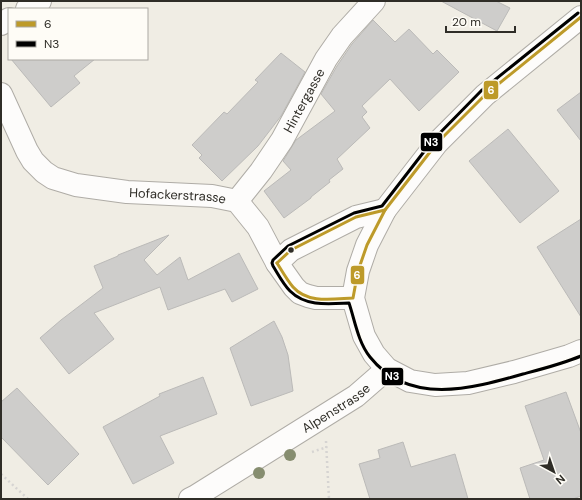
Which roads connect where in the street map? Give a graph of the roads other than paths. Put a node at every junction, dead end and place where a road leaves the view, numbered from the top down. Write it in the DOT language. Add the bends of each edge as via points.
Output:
graph roads {
  1 [pos="40,1"];
  2 [pos="374,1"];
  3 [pos="29,8"];
  4 [pos="581,17"];
  5 [pos="1,94"];
  6 [pos="237,201"];
  7 [pos="385,210"];
  8 [pos="277,263"];
  9 [pos="353,298"];
  10 [pos="581,351"];
  11 [pos="387,369"];
  12 [pos="190,499"];
  1 -- 3 [label="street"];
  2 -- 6 [label="street, Hintergasse" via="342,36 326,59 282,140"];
  4 -- 7 [label="street" via="480,100 437,143"];
  5 -- 6 [label="street, Hofackerstrasse" via="33,161 53,178 76,185 127,192 212,196"];
  6 -- 8 [label="street, Hofackerstrasse" via="258,226"];
  7 -- 8 [label="street" via="356,217 291,250"];
  7 -- 9 [label="street" via="367,244"];
  8 -- 9 [label="street, Hofackerstrasse" via="300,293 316,298"];
  9 -- 11 [label="street" via="364,336 374,354"];
  10 -- 11 [label="street" via="468,383 435,385 410,381"];
  11 -- 12 [label="street, Alpenstrasse" via="356,396"];
}
